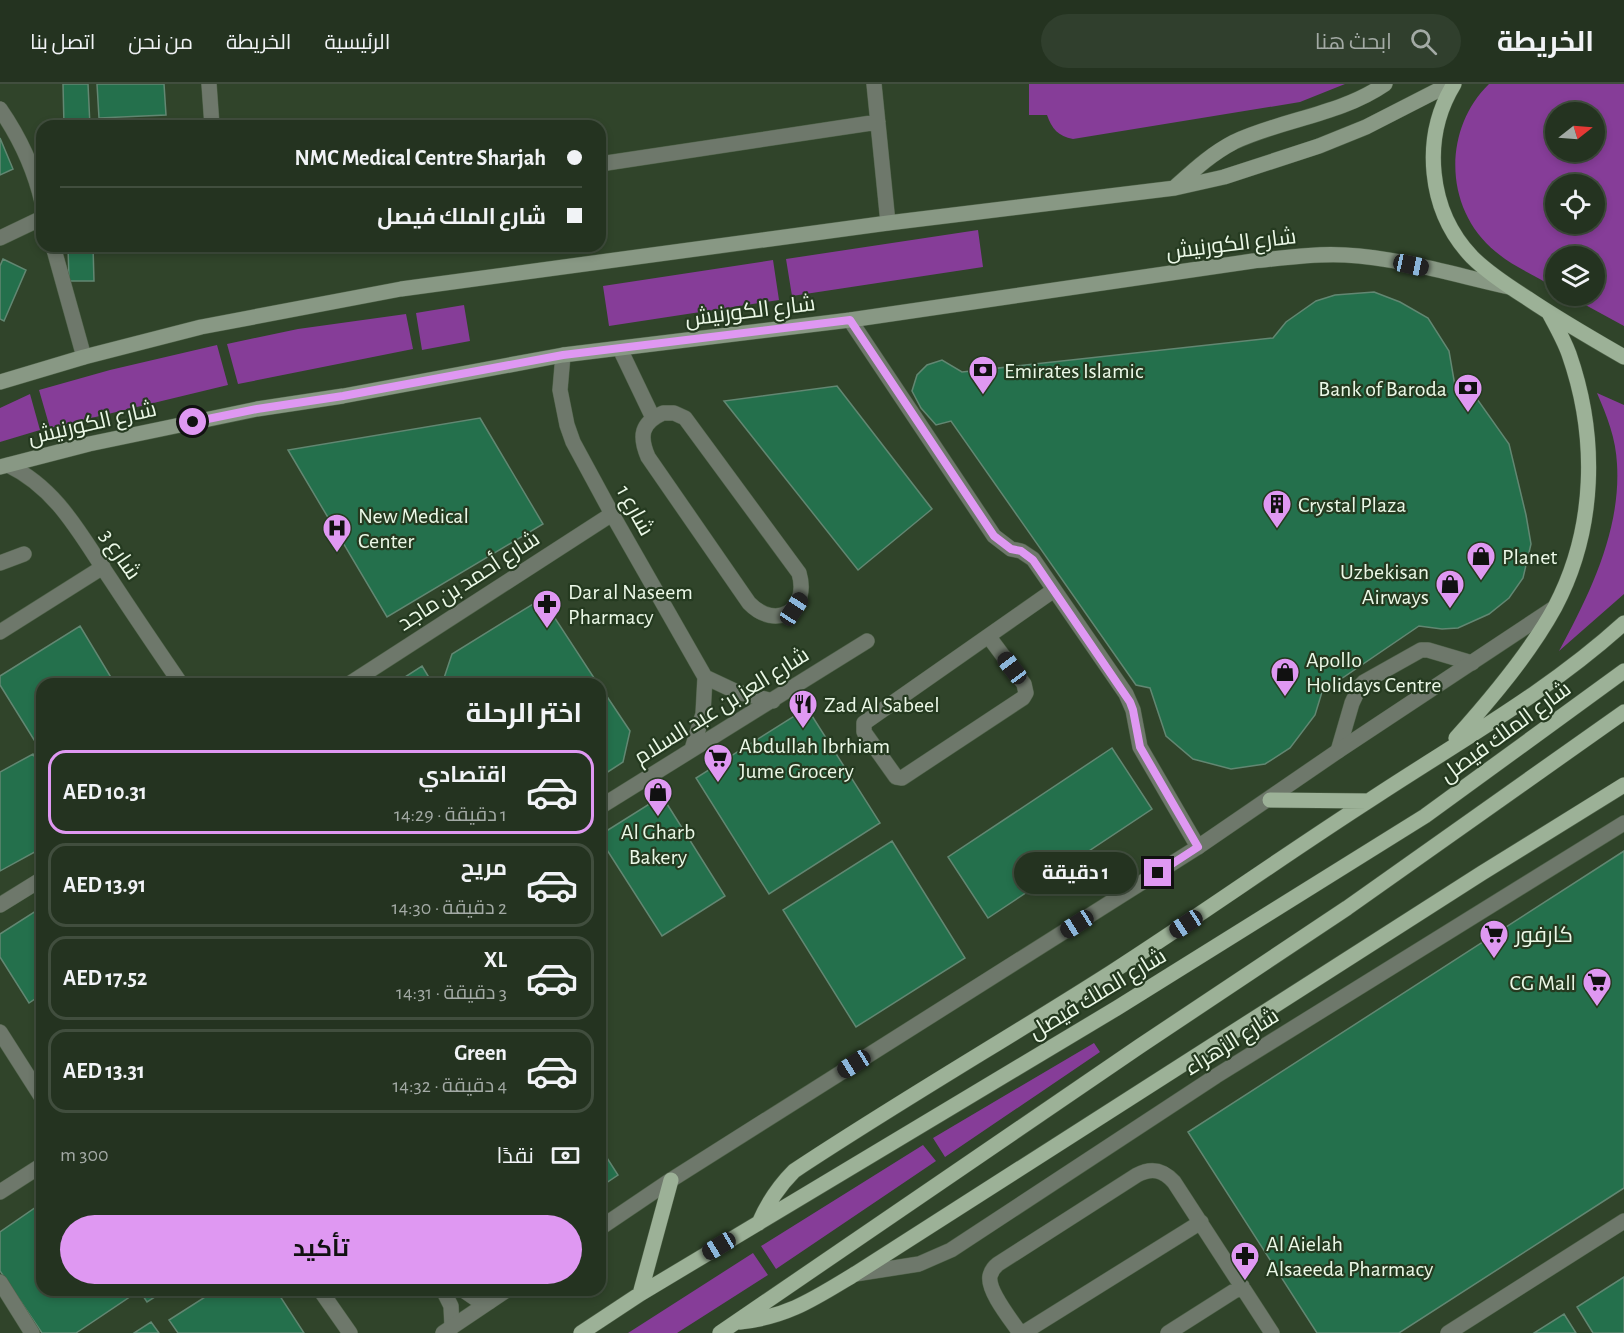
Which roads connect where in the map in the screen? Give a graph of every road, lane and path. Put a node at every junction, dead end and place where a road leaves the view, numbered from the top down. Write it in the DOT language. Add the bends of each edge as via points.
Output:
graph roads {
  1 [pos="209,84"];
  2 [pos="874,84"];
  3 [pos="1385,84"];
  4 [pos="1452,84"];
  5 [pos="0,109"];
  6 [pos="212,120"];
  7 [pos="878,122"];
  8 [pos="606,163"];
  9 [pos="36,182"];
  10 [pos="1175,188"];
  11 [pos="36,221"];
  12 [pos="888,223"];
  13 [pos="0,238"];
  14 [pos="55,252"];
  15 [pos="1510,287"];
  16 [pos="1550,313"];
  17 [pos="850,320"];
  18 [pos="620,348"];
  19 [pos="563,355"];
  20 [pos="84,357"];
  21 [pos="1624,357"];
  22 [pos="0,382"];
  23 [pos="653,418"];
  24 [pos="4,466"];
  25 [pos="612,514"];
  26 [pos="24,554"];
  27 [pos="0,563"];
  28 [pos="103,567"];
  29 [pos="1054,590"];
  30 [pos="1554,608"];
  31 [pos="1624,623"];
  32 [pos="0,632"];
  33 [pos="989,637"];
  34 [pos="867,641"];
  35 [pos="1472,663"];
  36 [pos="1624,671"];
  37 [pos="705,677"];
  38 [pos="177,678"];
  39 [pos="358,678"];
  40 [pos="773,701"];
  41 [pos="1624,712"];
  42 [pos="692,748"];
  43 [pos="1338,751"];
  44 [pos="1442,753"];
  45 [pos="1624,785"];
  46 [pos="1270,800"];
  47 [pos="1368,801"];
  48 [pos="606,803"];
  49 [pos="1624,823"];
  50 [pos="1198,847"];
  51 [pos="36,883"];
  52 [pos="0,905"];
  53 [pos="0,1032"];
  54 [pos="36,1089"];
  55 [pos="36,1169"];
  56 [pos="671,1180"];
  57 [pos="0,1192"];
  58 [pos="1624,1221"];
  59 [pos="1201,1222"];
  60 [pos="606,1223"];
  61 [pos="759,1223"];
  62 [pos="855,1274"];
  63 [pos="0,1282"];
  64 [pos="1242,1286"];
  65 [pos="640,1294"];
  66 [pos="324,1296"];
  67 [pos="445,1296"];
  68 [pos="473,1296"];
  69 [pos="498,1296"];
  70 [pos="489,1302"];
  71 [pos="737,1322"];
  72 [pos="448,1330"];
  73 [pos="32,1333"];
  74 [pos="350,1333"];
  75 [pos="581,1333"];
  76 [pos="720,1333"];
  77 [pos="1022,1333"];
  78 [pos="1168,1333"];
  79 [pos="1272,1333"];
  80 [pos="1448,1333"];
  1 -- 6 [label="street"];
  2 -- 7 [label="street"];
  3 -- 10 [label="main road" via="1356,100 1236,141 1203,162"];
  4 -- 10 [label="main road" via="1319,146 1224,177"];
  4 -- 15 [label="main road" via="1433,151 1437,193 1445,216 1467,250"];
  5 -- 9 [label="street" via="30,161"];
  7 -- 8 [label="street"];
  7 -- 12 [label="street"];
  10 -- 12 [label="main road"];
  11 -- 13 [label="street"];
  12 -- 20 [label="main road" via="378,293 212,324"];
  14 -- 20 [label="street"];
  15 -- 16 [label="main road"];
  15 -- 17 [label="main road, شارع الكورنيش" via="1390,260 1345,255 1299,256"];
  16 -- 21 [label="main road"];
  16 -- 30 [label="main road" via="1568,352 1581,395 1589,460 1584,525"];
  17 -- 18 [label="main road, شارع الكورنيش"];
  17 -- 29 [label="street" via="994,536 1011,549 1028,555"];
  18 -- 19 [label="main road, شارع الكورنيش"];
  18 -- 23 [label="street"];
  19 -- 24 [label="main road, شارع الكورنيش" via="257,409"];
  19 -- 25 [label="street, شارع 1" via="560,390 567,425"];
  20 -- 22 [label="main road"];
  23 -- 23 [label="street" via="642,440 648,457 749,603 758,613 770,617 783,616 794,609 803,585 799,573 693,426 674,413"];
  24 -- 28 [label="street, شارع 3" via="23,472 52,495"];
  25 -- 37 [label="street, شارع 1"];
  25 -- 39 [label="street, شارع أحمد بن ماجد"];
  26 -- 27 [label="street"];
  28 -- 32 [label="street"];
  28 -- 38 [label="street, شارع 3"];
  29 -- 33 [label="street"];
  29 -- 50 [label="street" via="1130,702 1140,747"];
  30 -- 35 [label="street"];
  30 -- 44 [label="main road" via="1521,659"];
  31 -- 44 [label="main road" via="1548,684"];
  33 -- 33 [label="street" via="864,723 864,732 896,777 902,778 1023,698 1024,684"];
  34 -- 40 [label="street, شارع العز بن عبد السلام"];
  35 -- 43 [label="street"];
  35 -- 43 [label="street" via="1421,650 1364,682 1352,703"];
  36 -- 61 [label="main road, شارع الملك فيصل" via="1425,816 1117,1008"];
  37 -- 40 [label="street" via="737,692"];
  37 -- 42 [label="street" via="703,714"];
  40 -- 42 [label="street, شارع العز بن عبد السلام"];
  41 -- 71 [label="main road" via="1347,909"];
  42 -- 48 [label="street, شارع العز بن عبد السلام"];
  43 -- 46 [label="street"];
  44 -- 47 [label="main road"];
  45 -- 62 [label="main road"];
  46 -- 47 [label="main road"];
  46 -- 50 [label="street"];
  47 -- 61 [label="main road" via="1112,972 794,1171 767,1203"];
  49 -- 62 [label="street, شارع الزهراء" via="1216,1076 951,1250 919,1264"];
  50 -- 56 [label="street"];
  51 -- 52 [label="street"];
  53 -- 54 [label="street"];
  55 -- 57 [label="street"];
  56 -- 60 [label="street"];
  56 -- 65 [label="main road"];
  58 -- 80 [label="street"];
  59 -- 64 [label="street"];
  59 -- 77 [label="street"];
  59 -- 77 [label="street" via="1168,1175 1152,1170 1137,1175 993,1269 992,1291"];
  61 -- 65 [label="main road, شارع الملك فيصل"];
  62 -- 71 [label="main road" via="782,1314"];
  63 -- 73 [label="street"];
  64 -- 78 [label="street"];
  64 -- 79 [label="street"];
  65 -- 75 [label="main road, شارع الملك فيصل"];
  66 -- 74 [label="street"];
  67 -- 72 [label="street" via="451,1306"];
  68 -- 70 [label="street"];
  69 -- 70 [label="street"];
  70 -- 72 [label="street"];
  71 -- 76 [label="main road"];
}
